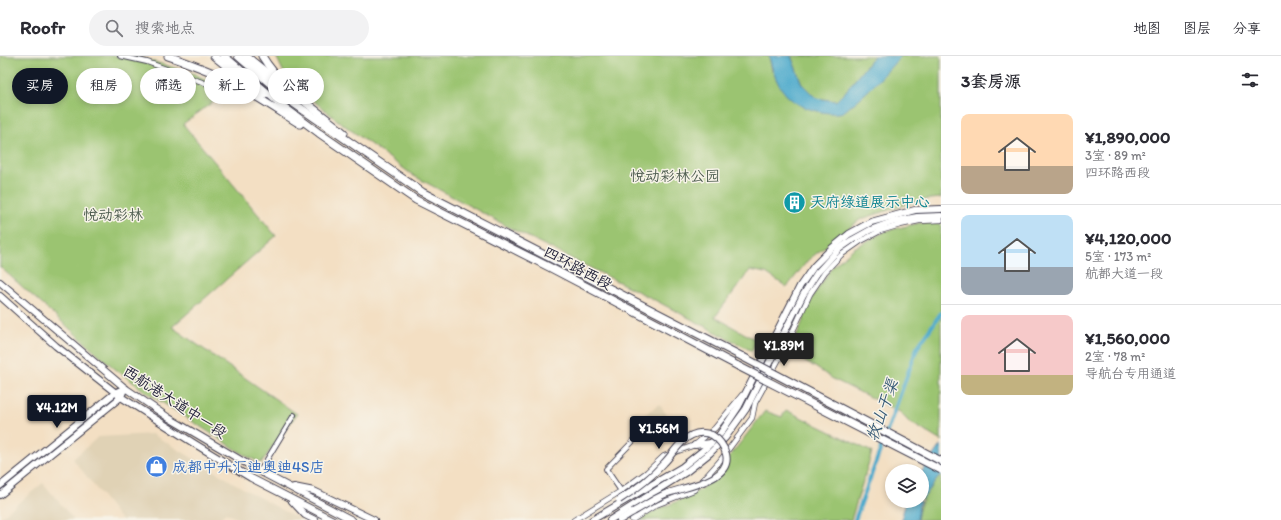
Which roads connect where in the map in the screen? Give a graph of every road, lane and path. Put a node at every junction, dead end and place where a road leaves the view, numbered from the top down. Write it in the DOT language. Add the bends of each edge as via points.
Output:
graph roads {
  1 [pos="120,56"];
  2 [pos="168,56"];
  3 [pos="214,56"];
  4 [pos="224,56"];
  5 [pos="238,56"];
  6 [pos="246,56"];
  7 [pos="262,56"];
  8 [pos="271,68"];
  9 [pos="268,74"];
  10 [pos="204,83"];
  11 [pos="306,104"];
  12 [pos="294,120"];
  13 [pos="319,134"];
  14 [pos="365,152"];
  15 [pos="941,209"];
  16 [pos="941,216"];
  17 [pos="941,220"];
  18 [pos="0,282"];
  19 [pos="0,296"];
  20 [pos="749,387"];
  21 [pos="125,388"];
  22 [pos="116,392"];
  23 [pos="121,397"];
  24 [pos="294,415"];
  25 [pos="641,433"];
  26 [pos="711,443"];
  27 [pos="695,445"];
  28 [pos="941,461"];
  29 [pos="941,470"];
  30 [pos="260,471"];
  31 [pos="284,484"];
  32 [pos="0,486"];
  33 [pos="620,491"];
  34 [pos="0,495"];
  35 [pos="286,496"];
  36 [pos="634,518"];
  37 [pos="315,520"];
  38 [pos="333,520"];
  39 [pos="352,520"];
  40 [pos="374,520"];
  41 [pos="574,520"];
  42 [pos="590,520"];
  43 [pos="610,520"];
  44 [pos="620,520"];
  1 -- 10 [label="street" via="148,62"];
  2 -- 12 [label="highway" via="227,80"];
  3 -- 12 [label="highway"];
  4 -- 13 [label="highway, 四环路西段"];
  5 -- 14 [label="highway, 四环路西段" via="290,100"];
  6 -- 9 [label="highway"];
  7 -- 8 [label="highway"];
  11 -- 14 [label="highway"];
  12 -- 13 [label="highway"];
  13 -- 29 [label="highway, 四环路西段, bridge" via="416,200"];
  14 -- 28 [label="highway, 四环路西段, bridge" via="422,192"];
  15 -- 20 [label="main road" via="915,210 871,222 849,234 832,248 814,266 800,286"];
  16 -- 43 [label="main road" via="892,222 870,230 839,250 817,273 803,295 746,409 726,438 686,472"];
  17 -- 36 [label="street" via="900,224 880,231 841,255 810,294 759,394 752,418 719,462 694,490"];
  18 -- 21 [label="main road, 西航港大道中一段"];
  19 -- 22 [label="main road, 西航港大道中一段" via="56,346"];
  20 -- 26 [label="main road" via="740,406"];
  20 -- 27 [label="street" via="715,428"];
  21 -- 22 [label="main road"];
  21 -- 23 [label="main road"];
  21 -- 30 [label="main road, 西航港大道中一段" via="169,418"];
  22 -- 23 [label="main road, 西航港大道中一段"];
  22 -- 32 [label="main road"];
  23 -- 34 [label="main road"];
  23 -- 35 [label="main road, 西航港大道中一段" via="251,478"];
  24 -- 30 [label="street"];
  25 -- 33 [label="street" via="606,469"];
  26 -- 27 [label="main road"];
  26 -- 42 [label="main road" via="682,466"];
  27 -- 33 [label="street" via="664,456"];
  30 -- 31 [label="main road, 西航港大道中一段"];
  31 -- 39 [label="main road, 西航港大道中一段"];
  31 -- 40 [label="main road" via="314,491"];
  33 -- 41 [label="street"];
  35 -- 37 [label="main road"];
  35 -- 38 [label="main road, 西航港大道中一段"];
  36 -- 42 [label="main road, bridge" via="665,495 720,474 727,458 724,447 707,433 698,432 690,435 635,490"];
  36 -- 44 [label="main road"];
}
